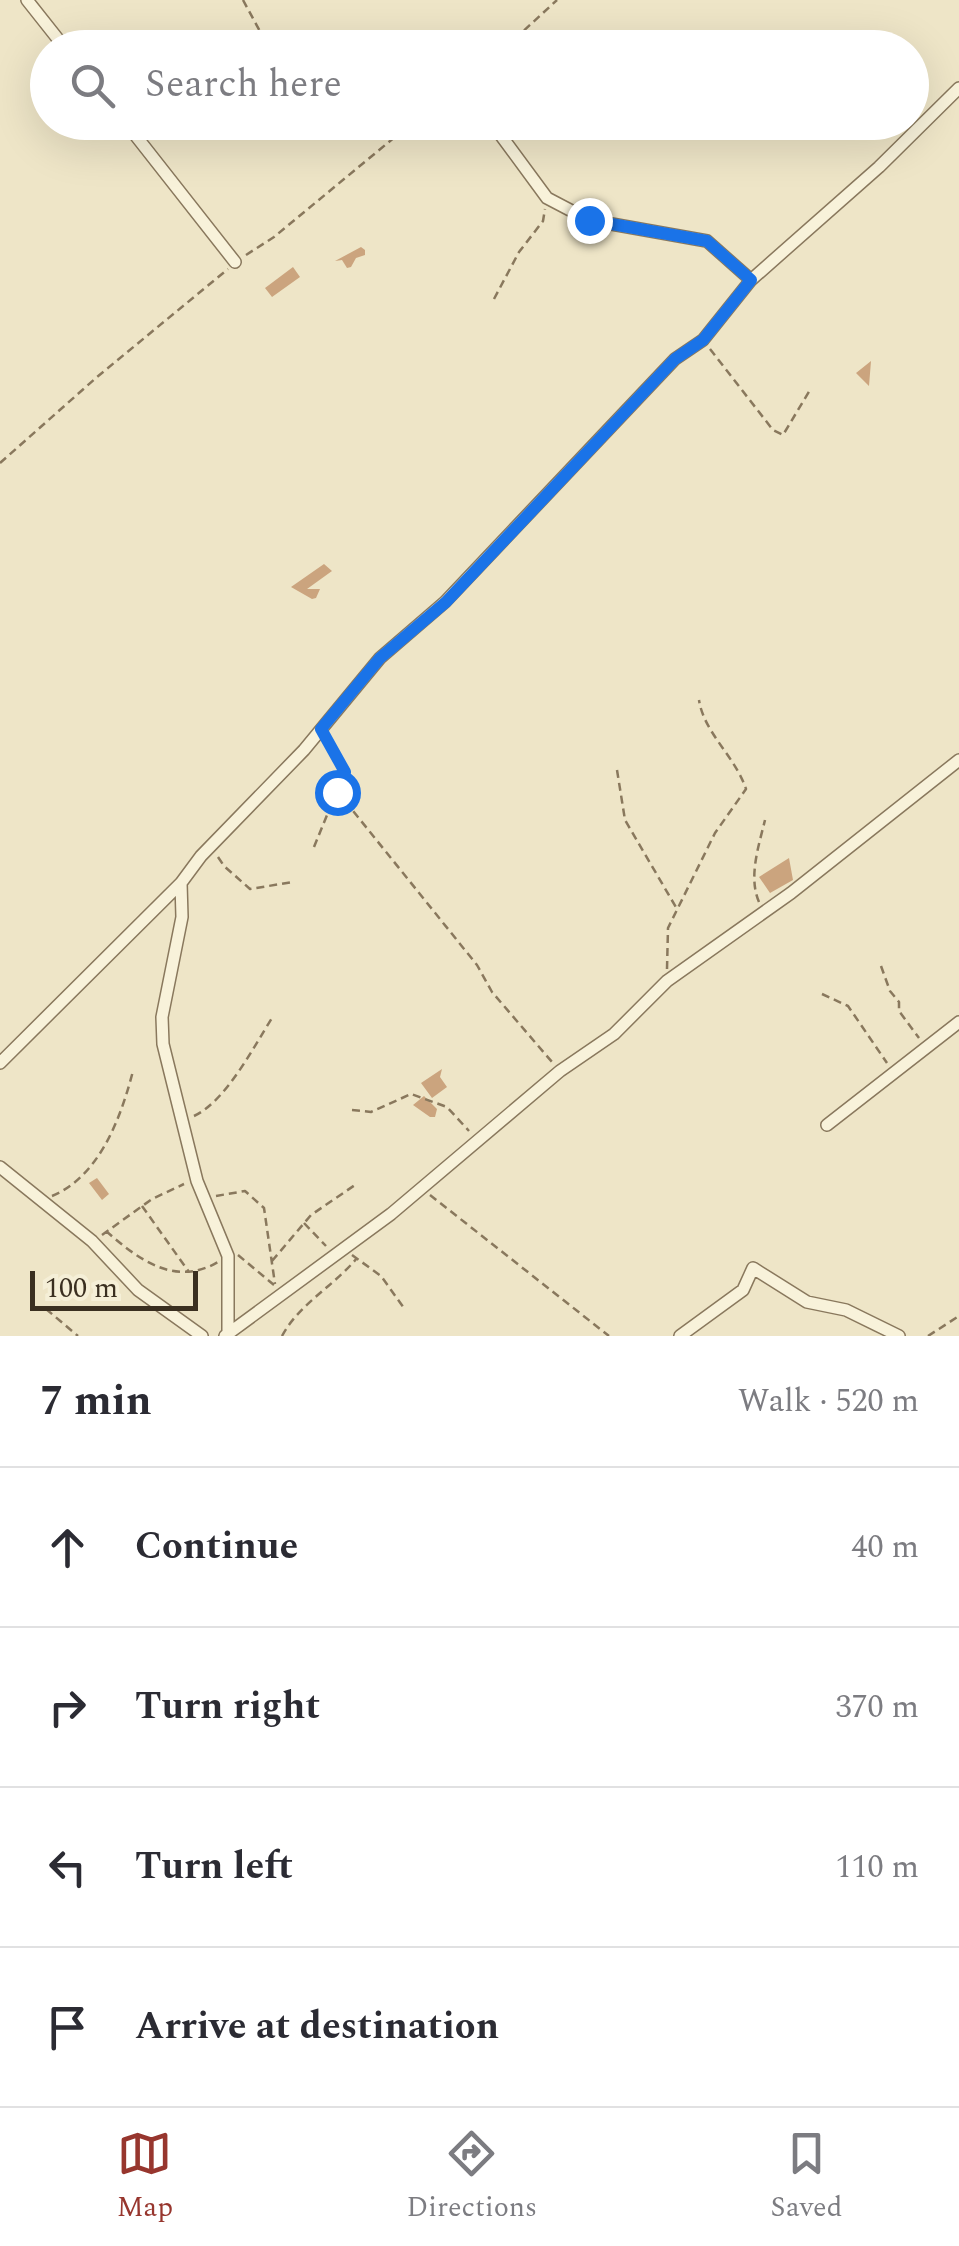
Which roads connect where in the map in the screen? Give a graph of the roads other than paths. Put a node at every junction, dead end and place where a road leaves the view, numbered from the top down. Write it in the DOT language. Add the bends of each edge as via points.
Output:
graph roads {
  1 [pos="28,0"];
  2 [pos="51,30"];
  3 [pos="959,88"];
  4 [pos="929,118"];
  5 [pos="139,140"];
  6 [pos="504,140"];
  7 [pos="906,140"];
  8 [pos="236,262"];
  9 [pos="751,280"];
  10 [pos="959,760"];
  11 [pos="181,883"];
  12 [pos="959,1022"];
  13 [pos="0,1064"];
  14 [pos="827,1125"];
  15 [pos="0,1166"];
  16 [pos="227,1335"];
  17 [pos="202,1336"];
  18 [pos="680,1336"];
  19 [pos="899,1336"];
  1 -- 2 [label="street"];
  3 -- 4 [label="street"];
  5 -- 8 [label="street"];
  6 -- 9 [label="street" via="547,198 589,220 707,241"];
  7 -- 9 [label="street"];
  9 -- 11 [label="street" via="703,340 675,359 446,602 380,658"];
  10 -- 16 [label="street" via="667,980 614,1034"];
  11 -- 13 [label="street"];
  11 -- 16 [label="street" via="182,917 162,1032 198,1181 228,1256"];
  12 -- 14 [label="street"];
  15 -- 17 [label="street" via="92,1241 138,1290"];
  18 -- 19 [label="street" via="742,1290 754,1268 807,1302 846,1310"];
}
